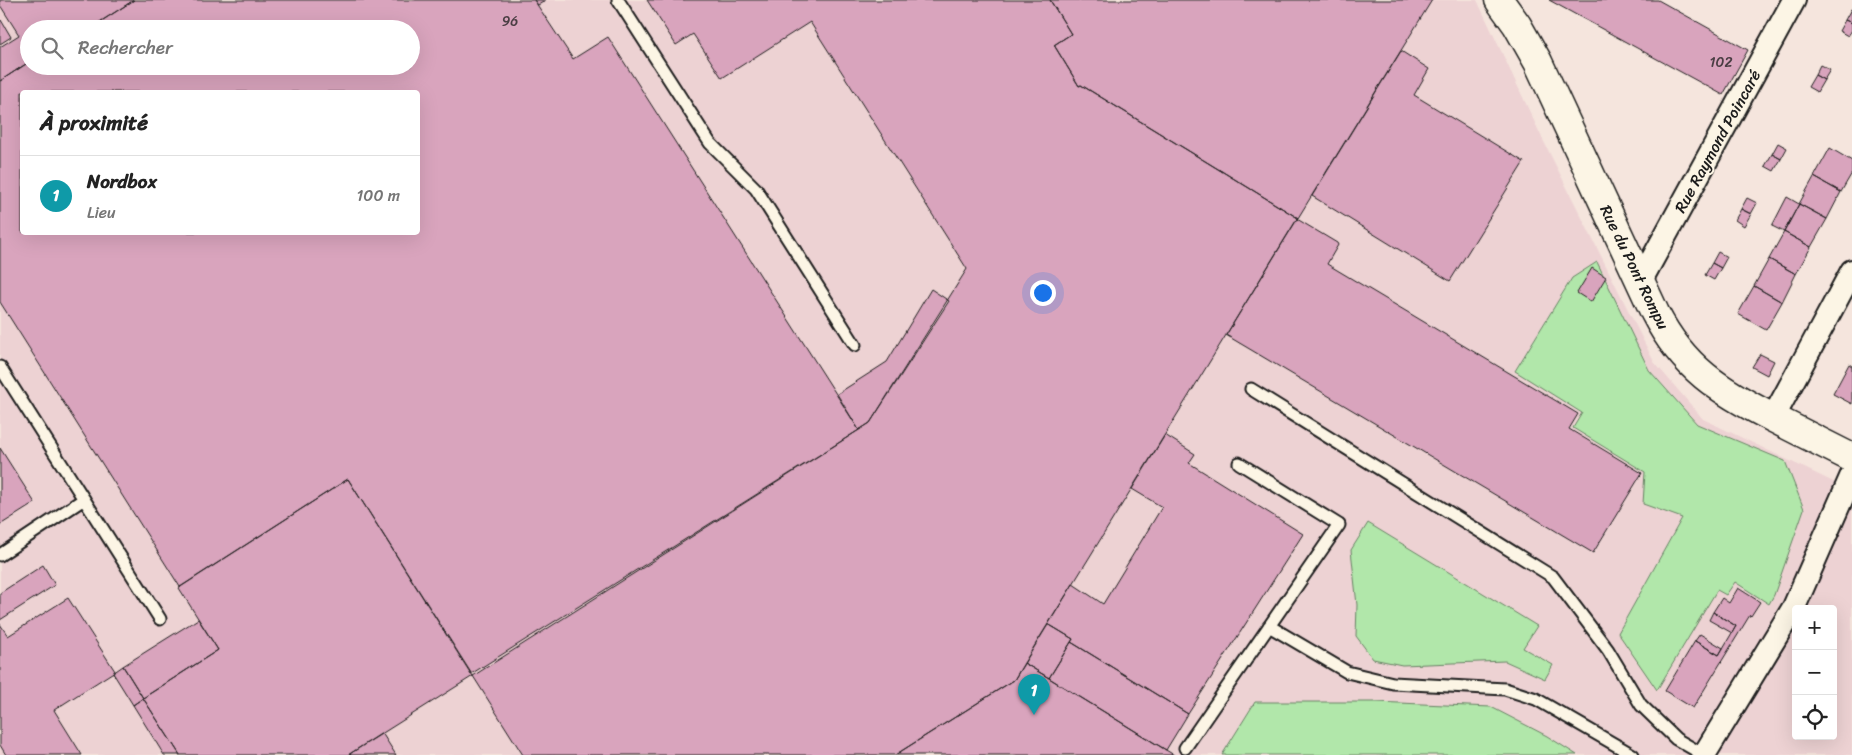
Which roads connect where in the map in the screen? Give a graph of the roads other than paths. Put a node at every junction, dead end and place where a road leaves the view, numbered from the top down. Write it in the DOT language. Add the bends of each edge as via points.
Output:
graph roads {
  1 [pos="618,0"];
  2 [pos="1794,0"];
  3 [pos="1504,2"];
  4 [pos="1852,271"];
  5 [pos="1640,282"];
  6 [pos="855,345"];
  7 [pos="0,367"];
  8 [pos="1251,389"];
  9 [pos="1773,418"];
  10 [pos="1852,458"];
  11 [pos="1238,463"];
  12 [pos="1852,475"];
  13 [pos="84,499"];
  14 [pos="0,555"];
  15 [pos="160,619"];
  16 [pos="1269,626"];
  17 [pos="1185,748"];
  18 [pos="1633,755"];
  19 [pos="1704,755"];
  1 -- 6 [label="lane" via="710,143 756,189"];
  2 -- 5 [label="street, Rue Raymond Poincaré"];
  3 -- 5 [label="street, Rue du Pont Rompu" via="1550,87"];
  4 -- 9 [label="street"];
  5 -- 9 [label="street, Rue du Pont Rompu" via="1661,326 1686,359 1729,396"];
  7 -- 13 [label="lane"];
  8 -- 19 [label="lane" via="1553,577 1608,650 1641,705 1676,740"];
  9 -- 10 [label="street, Rue du Pont Rompu"];
  11 -- 16 [label="lane" via="1339,525"];
  12 -- 19 [label="street" via="1794,607"];
  13 -- 14 [label="lane"];
  13 -- 15 [label="lane"];
  16 -- 17 [label="lane"];
  16 -- 18 [label="lane" via="1348,672 1393,683 1505,689 1536,699"];
}
